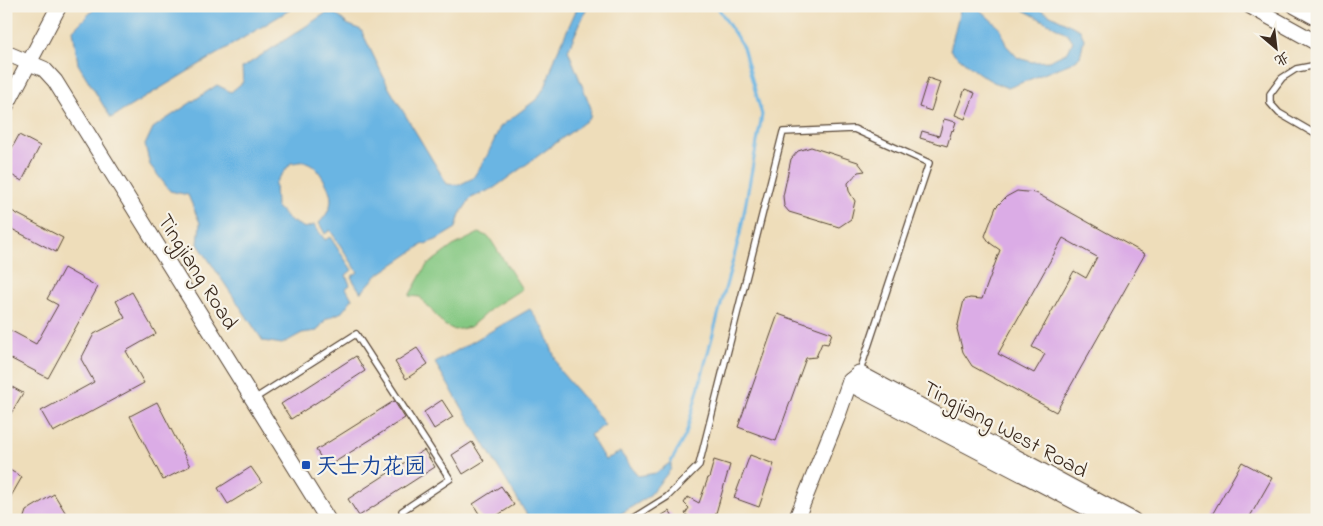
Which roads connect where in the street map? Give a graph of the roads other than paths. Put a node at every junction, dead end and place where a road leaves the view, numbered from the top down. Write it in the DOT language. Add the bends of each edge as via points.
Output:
graph roads {
  1 [pos="47,6"];
  2 [pos="59,6"];
  3 [pos="1250,6"];
  4 [pos="1295,6"];
  5 [pos="1317,18"];
  6 [pos="1317,43"];
  7 [pos="6,53"];
  8 [pos="19,65"];
  9 [pos="1317,65"];
  10 [pos="6,86"];
  11 [pos="6,106"];
  12 [pos="1317,135"];
  13 [pos="856,381"];
  14 [pos="254,399"];
  15 [pos="322,520"];
  16 [pos="328,520"];
  17 [pos="405,520"];
  18 [pos="630,520"];
  19 [pos="796,520"];
  20 [pos="806,520"];
  21 [pos="1110,520"];
  22 [pos="1133,520"];
  1 -- 8 [label="street"];
  2 -- 8 [label="street"];
  3 -- 6 [label="street"];
  4 -- 5 [label="street"];
  7 -- 8 [label="street"];
  8 -- 10 [label="street"];
  8 -- 11 [label="street"];
  8 -- 14 [label="street, Tingjiang Road" via="44,69 55,81"];
  8 -- 15 [label="street, Tingjiang Road" via="48,84"];
  9 -- 12 [label="lane" via="1296,69 1282,78 1270,94 1270,103 1279,113"];
  13 -- 18 [label="lane" via="929,163 854,129 783,132 698,465 667,497"];
  13 -- 19 [label="street" via="837,418"];
  13 -- 20 [label="street" via="832,458"];
  13 -- 21 [label="street, Tingjiang West Road"];
  13 -- 22 [label="street, Tingjiang West Road"];
  14 -- 16 [label="street, Tingjiang Road"];
  14 -- 17 [label="lane" via="356,334 450,479 402,511"];
}
